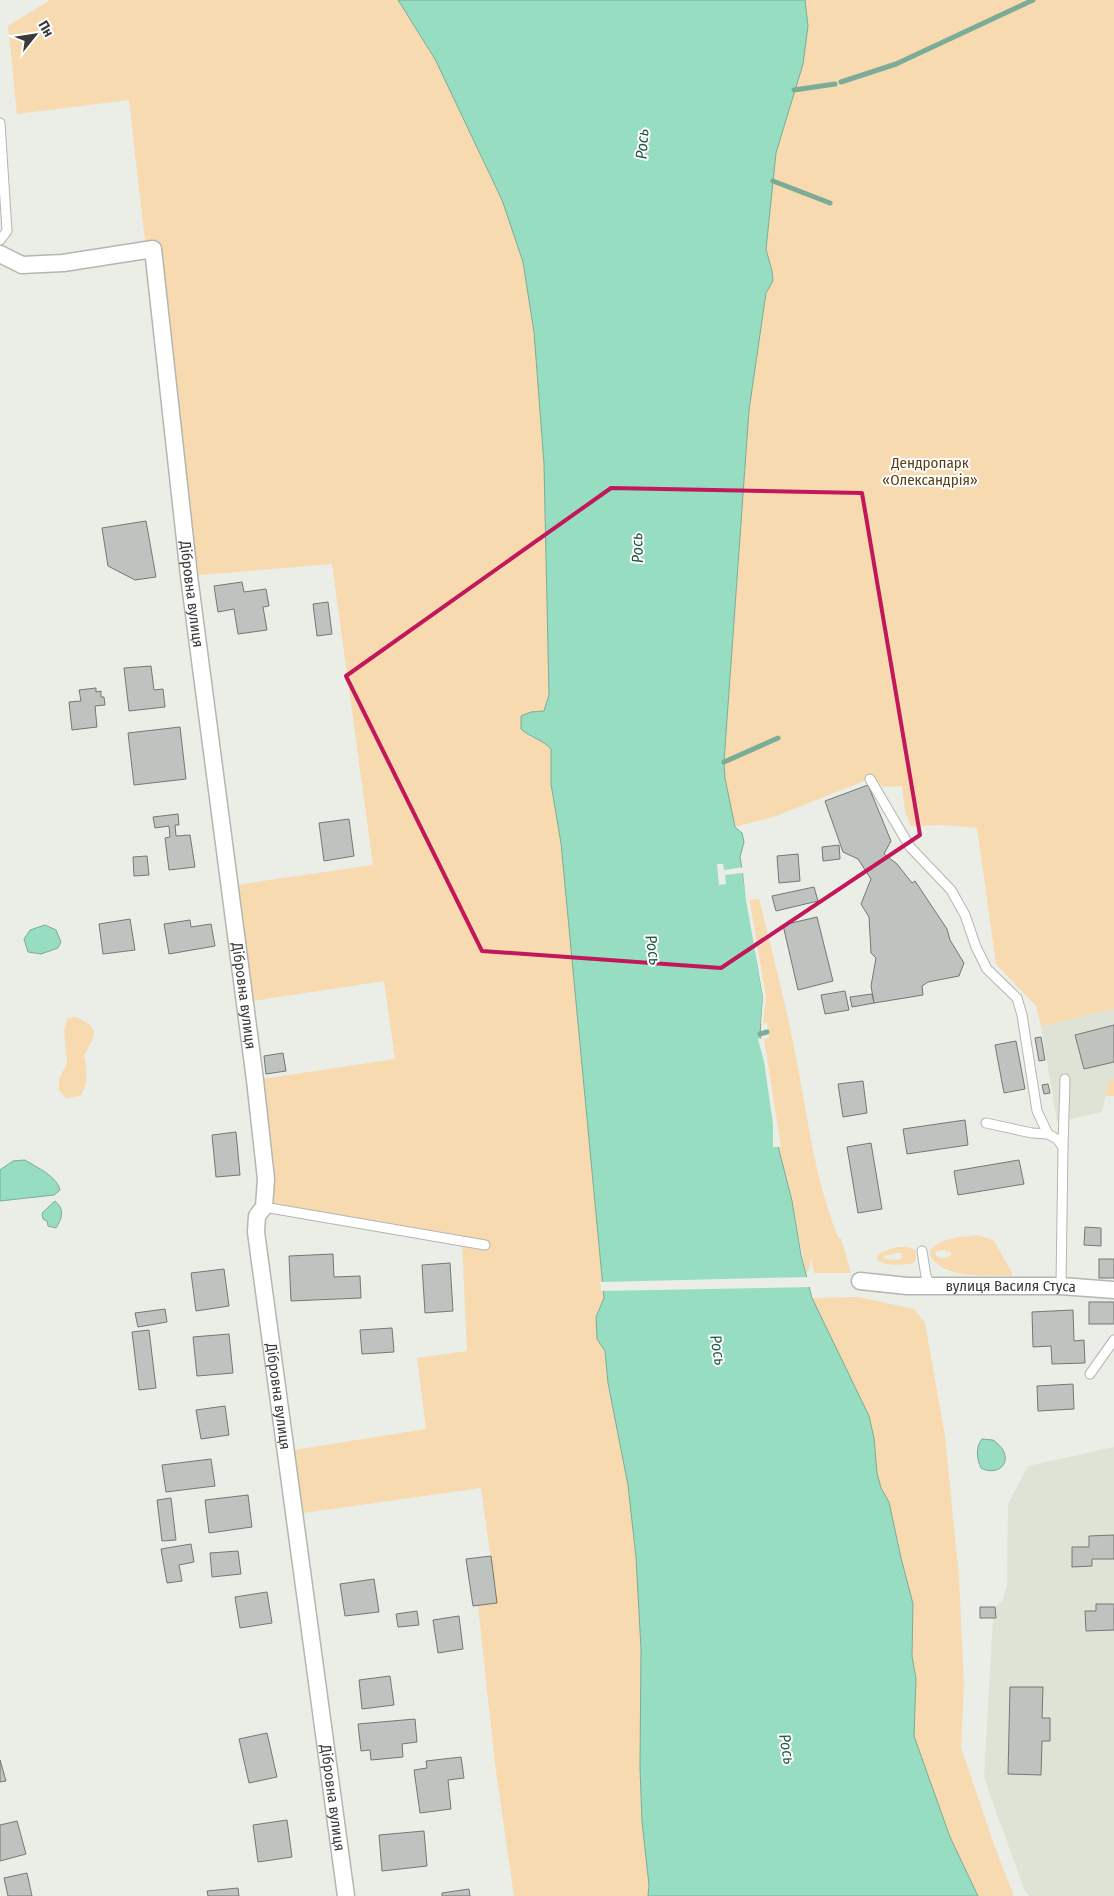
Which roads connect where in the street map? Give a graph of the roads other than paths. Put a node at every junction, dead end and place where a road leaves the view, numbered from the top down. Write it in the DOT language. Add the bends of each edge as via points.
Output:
graph roads {
  1 [pos="0,123"];
  2 [pos="0,240"];
  3 [pos="0,254"];
  4 [pos="870,779"];
  5 [pos="1065,1079"];
  6 [pos="986,1123"];
  7 [pos="1048,1134"];
  8 [pos="1063,1147"];
  9 [pos="264,1207"];
  10 [pos="485,1245"];
  11 [pos="922,1251"];
  12 [pos="860,1281"];
  13 [pos="931,1286"];
  14 [pos="1062,1286"];
  15 [pos="1114,1290"];
  16 [pos="1114,1340"];
  17 [pos="1090,1374"];
  18 [pos="346,1896"];
  1 -- 2 [label="lane" via="7,231"];
  3 -- 9 [label="street, Дібровна вулиця" via="22,265 63,263 153,249 189,576 255,1080 266,1179"];
  4 -- 7 [label="lane" via="910,847 951,890 987,969 1017,998 1037,1111"];
  5 -- 8 [label="lane"];
  6 -- 7 [label="lane"];
  7 -- 8 [label="lane"];
  8 -- 14 [label="lane"];
  9 -- 10 [label="lane"];
  9 -- 18 [label="street, Дібровна вулиця" via="257,1216 256,1232"];
  11 -- 13 [label="lane"];
  12 -- 13 [label="street, вулиця Василя Стуса"];
  13 -- 14 [label="street, вулиця Василя Стуса"];
  14 -- 15 [label="street, вулиця Василя Стуса"];
  16 -- 17 [label="lane"];
}
